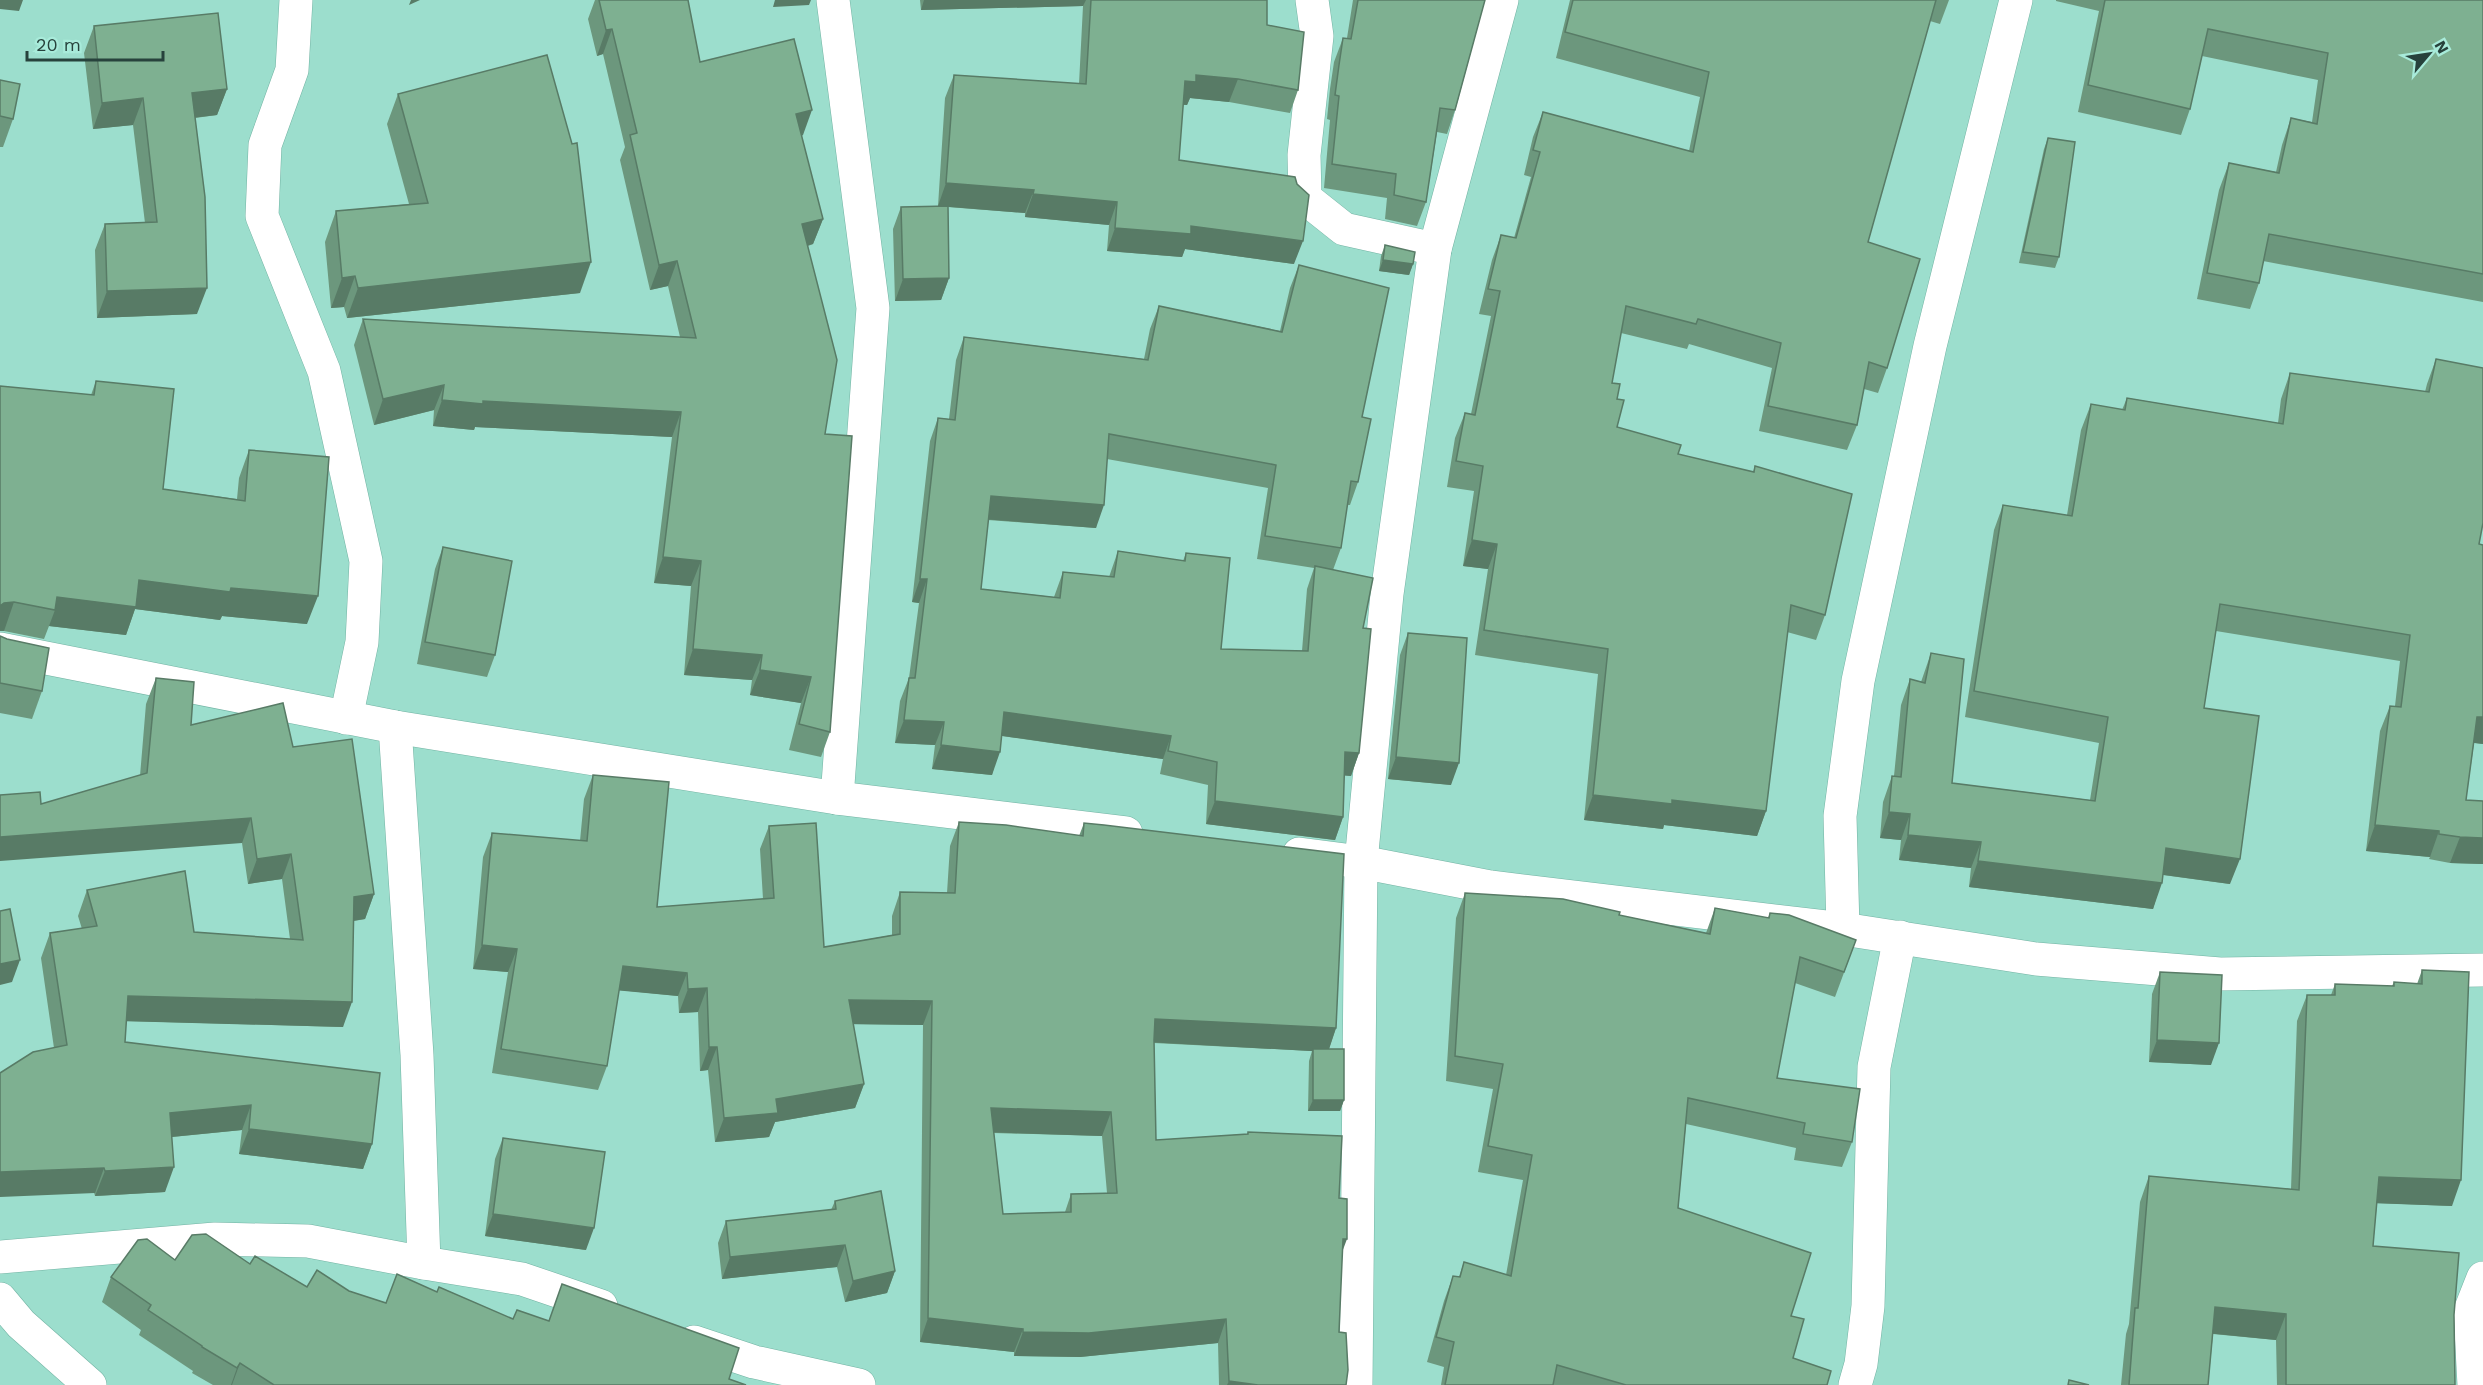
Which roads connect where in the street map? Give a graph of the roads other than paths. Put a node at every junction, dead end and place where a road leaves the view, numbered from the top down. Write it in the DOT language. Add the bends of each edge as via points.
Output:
graph roads {
  1 [pos="296,0"];
  2 [pos="833,0"];
  3 [pos="1312,0"];
  4 [pos="1502,0"];
  5 [pos="2016,0"];
  6 [pos="1435,249"];
  7 [pos="0,649"];
  8 [pos="346,718"];
  9 [pos="395,727"];
  10 [pos="837,798"];
  11 [pos="1151,837"];
  12 [pos="1268,851"];
  13 [pos="1361,862"];
  14 [pos="1843,928"];
  15 [pos="1900,937"];
  16 [pos="2483,970"];
  17 [pos="0,1257"];
  18 [pos="424,1263"];
  19 [pos="2483,1278"];
  20 [pos="0,1299"];
  21 [pos="633,1318"];
  22 [pos="663,1330"];
  23 [pos="90,1385"];
  24 [pos="859,1385"];
  25 [pos="1356,1385"];
  26 [pos="1855,1385"];
  27 [pos="2474,1385"];
  1 -- 8 [label="street" via="292,70 266,145 262,216 324,371 366,561 363,642"];
  2 -- 10 [label="street" via="873,308"];
  3 -- 6 [label="street" via="1317,36 1304,155 1305,198 1344,229"];
  4 -- 6 [label="street"];
  5 -- 14 [label="street" via="1930,346 1858,681 1840,816"];
  6 -- 13 [label="street" via="1387,594"];
  7 -- 8 [label="street"];
  8 -- 9 [label="street"];
  9 -- 10 [label="street"];
  9 -- 18 [label="street" via="417,1055"];
  10 -- 11 [label="street"];
  12 -- 13 [label="street"];
  13 -- 14 [label="street" via="1490,887"];
  13 -- 25 [label="street"];
  14 -- 15 [label="street"];
  15 -- 16 [label="street" via="2036,959 2220,974"];
  15 -- 26 [label="street" via="1874,1067 1868,1306"];
  17 -- 18 [label="street" via="215,1239 308,1241"];
  18 -- 21 [label="street" via="522,1279"];
  19 -- 27 [label="street" via="2470,1311"];
  20 -- 23 [label="street" via="21,1324"];
  22 -- 24 [label="street" via="754,1362"];
}
